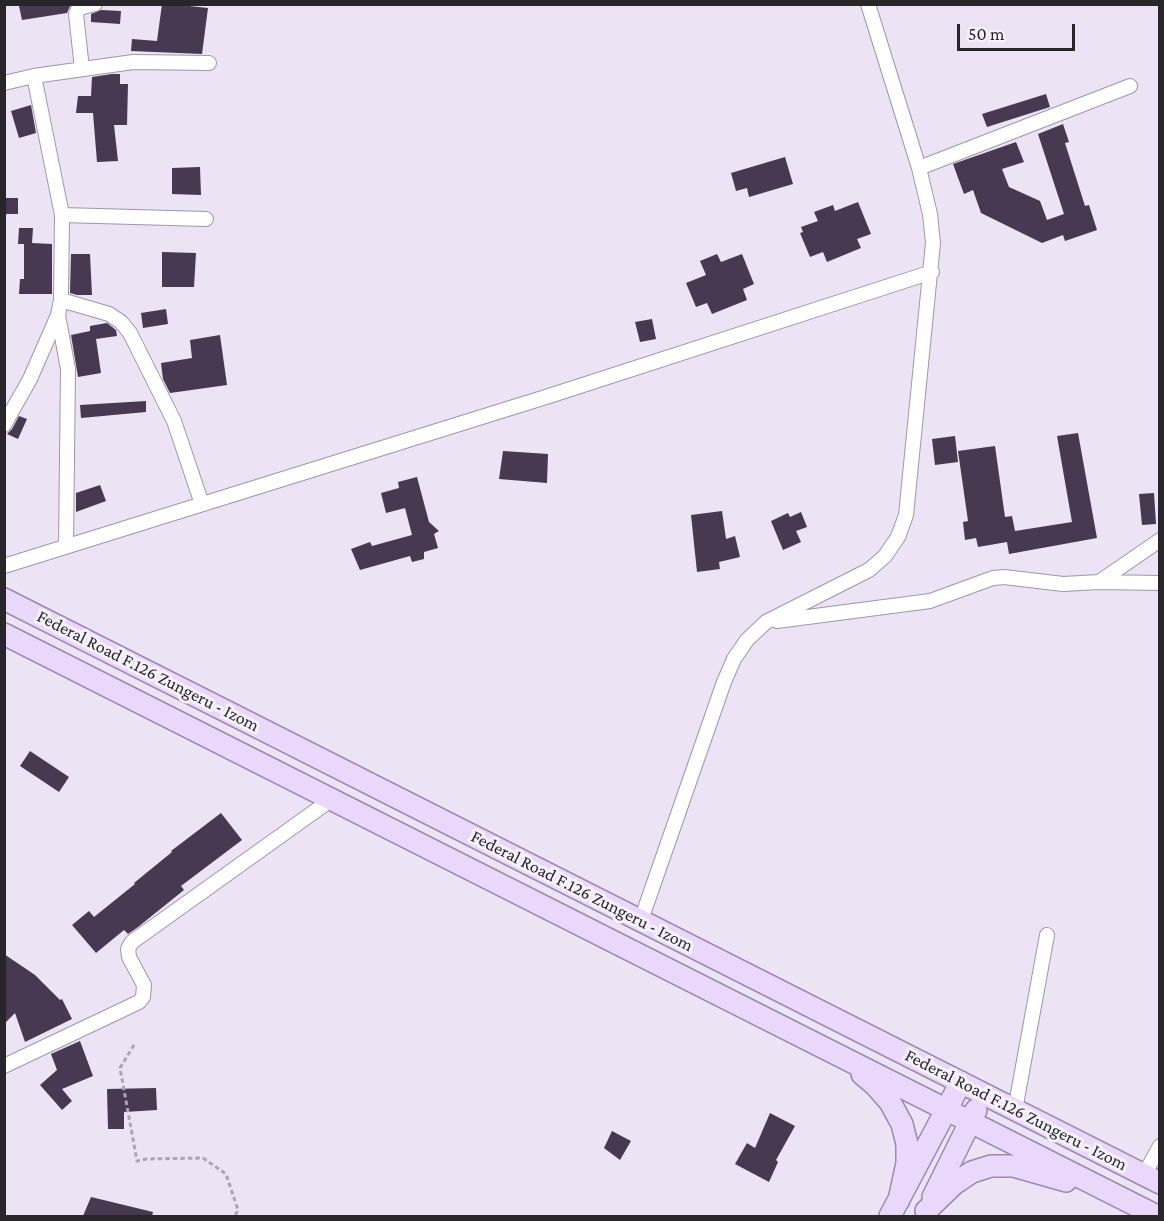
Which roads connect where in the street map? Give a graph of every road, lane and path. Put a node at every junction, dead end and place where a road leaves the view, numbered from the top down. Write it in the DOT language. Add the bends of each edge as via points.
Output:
graph roads {
  1 [pos="95,4"];
  2 [pos="868,4"];
  3 [pos="209,63"];
  4 [pos="82,69"];
  5 [pos="34,76"];
  6 [pos="4,83"];
  7 [pos="1130,86"];
  8 [pos="919,168"];
  9 [pos="62,215"];
  10 [pos="206,219"];
  11 [pos="932,272"];
  12 [pos="61,300"];
  13 [pos="58,315"];
  14 [pos="4,425"];
  15 [pos="202,504"];
  16 [pos="1160,540"];
  17 [pos="66,546"];
  18 [pos="4,566"];
  19 [pos="1099,582"];
  20 [pos="1160,583"];
  21 [pos="4,599"];
  22 [pos="766,622"];
  23 [pos="4,634"];
  24 [pos="332,799"];
  25 [pos="641,921"];
  26 [pos="1047,935"];
  27 [pos="134,1045"];
  28 [pos="836,1053"];
  29 [pos="4,1066"];
  30 [pos="961,1082"];
  31 [pos="984,1094"];
  32 [pos="946,1110"];
  33 [pos="1015,1110"];
  34 [pos="970,1121"];
  35 [pos="1160,1146"];
  36 [pos="1152,1179"];
  37 [pos="1115,1195"];
  38 [pos="894,1208"];
  39 [pos="924,1214"];
  40 [pos="235,1216"];
  41 [pos="1156,1216"];
  1 -- 4 [label="street" via="79,8 76,14"];
  2 -- 8 [label="street"];
  3 -- 4 [label="street" via="133,62"];
  4 -- 5 [label="street"];
  5 -- 6 [label="street"];
  5 -- 9 [label="street"];
  7 -- 8 [label="street"];
  8 -- 11 [label="street" via="930,214"];
  9 -- 10 [label="street"];
  9 -- 12 [label="street"];
  11 -- 15 [label="street"];
  11 -- 22 [label="street" via="906,514 898,537 885,556 868,570"];
  12 -- 13 [label="street"];
  12 -- 15 [label="street" via="109,314 130,333 174,421"];
  13 -- 14 [label="street" via="30,379"];
  13 -- 17 [label="street" via="68,369"];
  15 -- 17 [label="street"];
  16 -- 19 [label="street"];
  17 -- 18 [label="street"];
  19 -- 20 [label="street"];
  19 -- 22 [label="street" via="1063,584 993,578 930,601"];
  21 -- 25 [label="main road, Federal Road F.126 Zungeru - Izom"];
  22 -- 25 [label="street" via="747,640 724,682"];
  23 -- 24 [label="main road, Federal Road F.126 Zungeru - Izom"];
  24 -- 28 [label="main road, Federal Road F.126 Zungeru - Izom"];
  24 -- 29 [label="street" via="132,942 129,957 144,985 140,1002"];
  25 -- 30 [label="main road, Federal Road F.126 Zungeru - Izom"];
  26 -- 33 [label="street"];
  27 -- 40 [label="path" via="120,1068 137,1161 203,1158 226,1174 238,1210"];
  28 -- 32 [label="main road, Federal Road F.126 Zungeru - Izom"];
  28 -- 38 [label="main road" via="875,1085 902,1124 907,1163"];
  30 -- 31 [label="main road, Federal Road F.126 Zungeru - Izom"];
  30 -- 32 [label="main road"];
  31 -- 33 [label="main road, Federal Road F.126 Zungeru - Izom"];
  31 -- 34 [label="main road"];
  32 -- 34 [label="main road, Federal Road F.126 Zungeru - Izom"];
  32 -- 38 [label="main road"];
  33 -- 36 [label="main road, Federal Road F.126 Zungeru - Izom"];
  34 -- 37 [label="main road, Federal Road F.126 Zungeru - Izom"];
  34 -- 39 [label="main road"];
  35 -- 36 [label="street"];
  37 -- 39 [label="main road" via="1013,1166 991,1166 954,1184"];
  37 -- 41 [label="main road, Federal Road F.126 Zungeru - Izom"];
}
